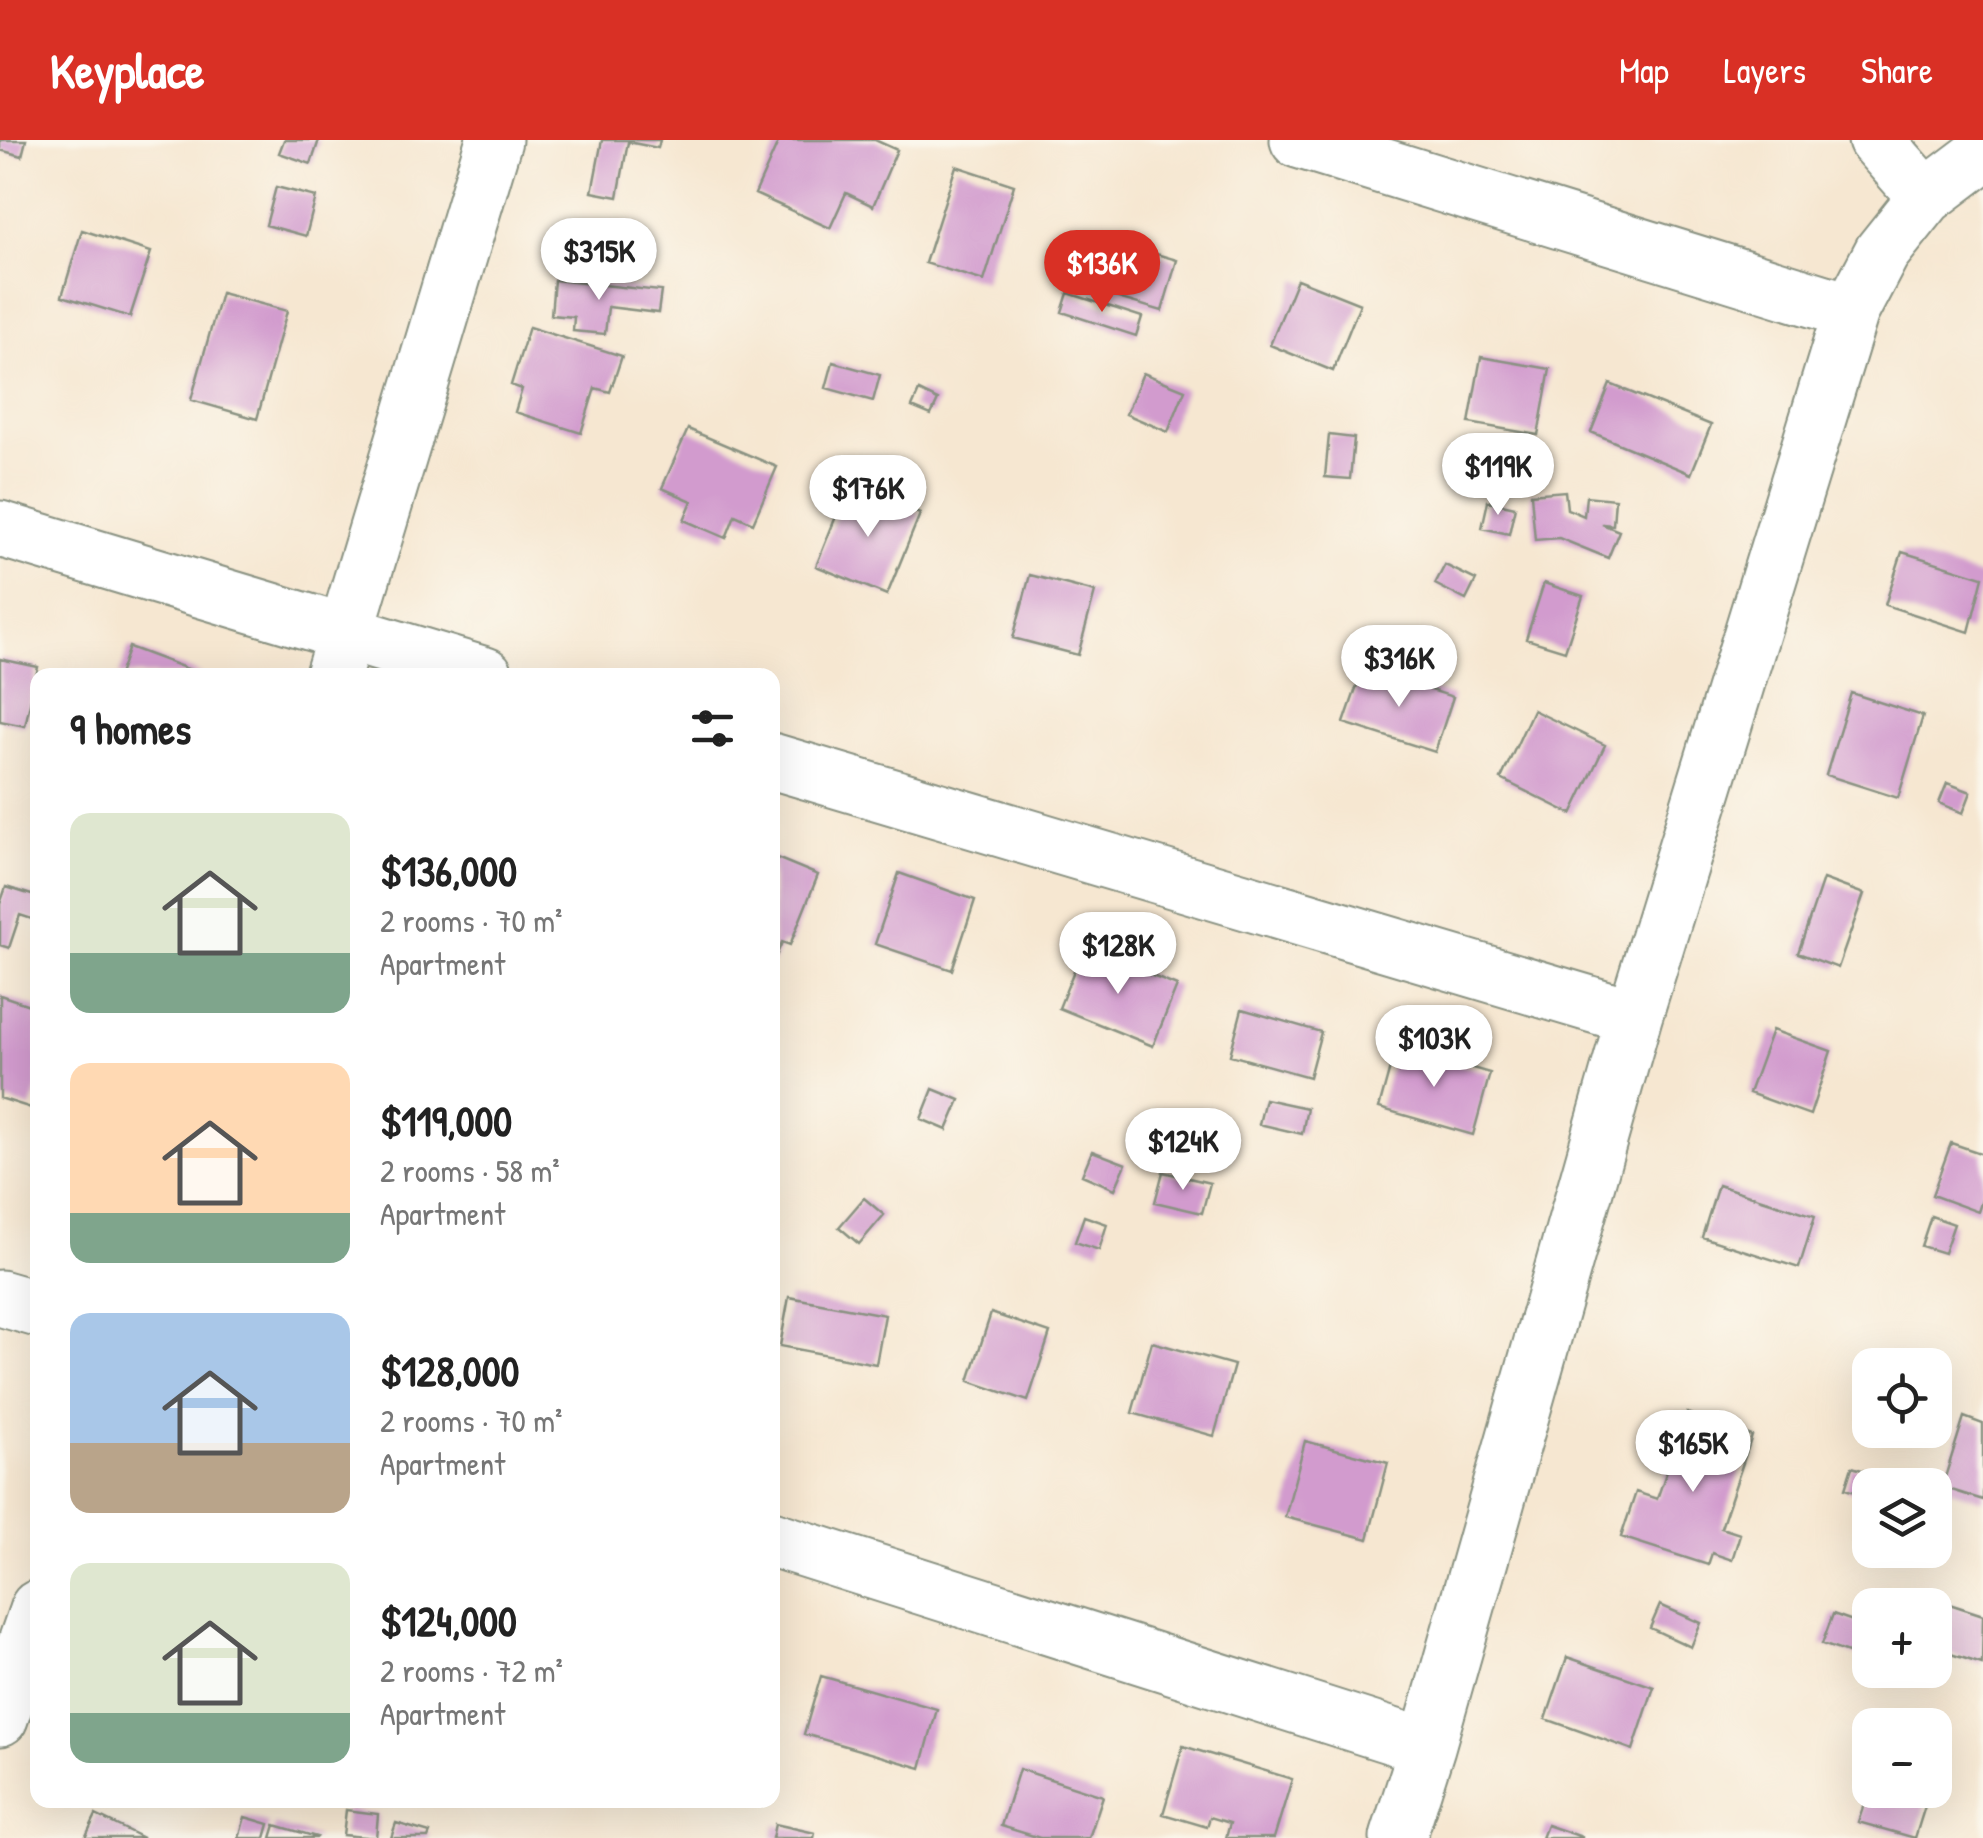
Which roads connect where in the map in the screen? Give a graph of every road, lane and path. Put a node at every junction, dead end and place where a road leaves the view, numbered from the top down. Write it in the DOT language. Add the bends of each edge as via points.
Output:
graph roads {
  1 [pos="494,140"];
  2 [pos="1298,140"];
  3 [pos="1876,140"];
  4 [pos="1983,154"];
  5 [pos="1926,197"];
  6 [pos="1851,311"];
  7 [pos="0,529"];
  8 [pos="340,654"];
  9 [pos="437,668"];
  10 [pos="780,762"];
  11 [pos="1634,1017"];
  12 [pos="0,1298"];
  13 [pos="30,1307"];
  14 [pos="780,1543"];
  15 [pos="30,1631"];
  16 [pos="0,1718"];
  17 [pos="1427,1746"];
  18 [pos="1398,1838"];
  1 -- 8 [label="street"];
  2 -- 6 [label="street"];
  3 -- 5 [label="street"];
  4 -- 5 [label="street"];
  5 -- 6 [label="street" via="1882,252"];
  6 -- 11 [label="street"];
  7 -- 8 [label="street"];
  8 -- 9 [label="street"];
  10 -- 11 [label="street"];
  11 -- 17 [label="street"];
  12 -- 13 [label="street"];
  14 -- 17 [label="street"];
  15 -- 16 [label="street"];
  17 -- 18 [label="street"];
}
